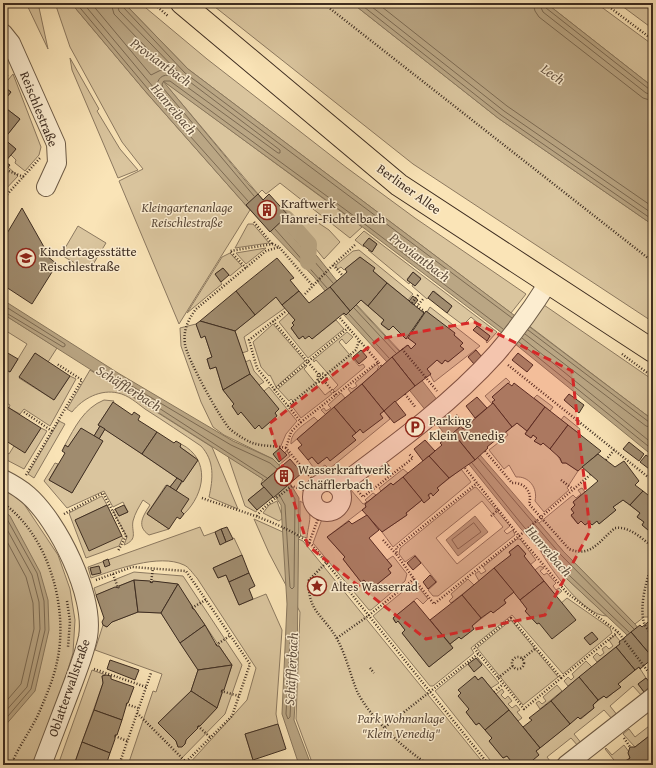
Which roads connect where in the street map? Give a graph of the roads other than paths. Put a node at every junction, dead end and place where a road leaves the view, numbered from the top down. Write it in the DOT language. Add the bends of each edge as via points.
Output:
graph roads {
  1 [pos="182,3"];
  2 [pos="3,33"];
  3 [pos="46,187"];
  4 [pos="543,290"];
  5 [pos="653,351"];
  6 [pos="3,479"];
  7 [pos="338,487"];
  8 [pos="653,697"];
  9 [pos="42,765"];
  10 [pos="566,765"];
  1 -- 4 [label="main road, Berliner Allee" via="399,185"];
  2 -- 3 [label="street, Reischlestraße" via="10,42 56,144 57,163"];
  4 -- 5 [label="main road, Berliner Allee"];
  4 -- 7 [label="street" via="500,349 446,402"];
  6 -- 9 [label="street, Oblatterwallstraße" via="29,495 50,522 75,564 88,620 88,636 80,664"];
  7 -- 7 [label="street" via="342,494 341,504 334,511 321,511 313,503 309,489 327,482 332,482"];
  8 -- 10 [label="street"];
}
